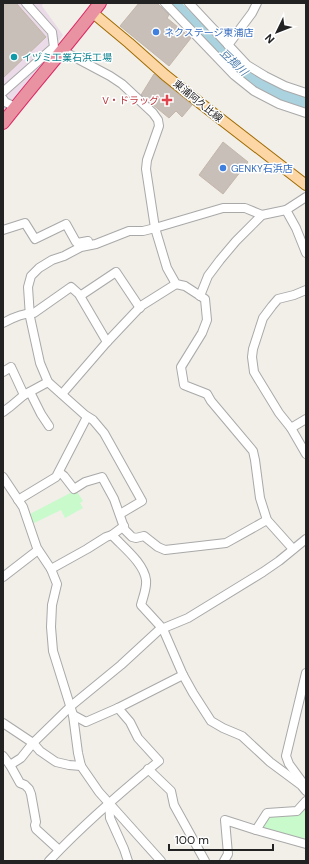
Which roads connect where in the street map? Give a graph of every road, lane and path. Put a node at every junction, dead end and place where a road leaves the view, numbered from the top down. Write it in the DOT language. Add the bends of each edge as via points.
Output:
graph roads {
  1 [pos="26,3"];
  2 [pos="100,3"];
  3 [pos="165,3"];
  4 [pos="189,3"];
  5 [pos="257,3"];
  6 [pos="93,13"];
  7 [pos="228,45"];
  8 [pos="63,51"];
  9 [pos="3,92"];
  10 [pos="306,93"];
  11 [pos="7,103"];
  12 [pos="306,113"];
  13 [pos="3,123"];
  14 [pos="306,185"];
  15 [pos="306,197"];
  16 [pos="286,210"];
  17 [pos="262,216"];
  18 [pos="155,228"];
  19 [pos="3,230"];
  20 [pos="107,239"];
  21 [pos="306,253"];
  22 [pos="176,284"];
  23 [pos="306,290"];
  24 [pos="80,295"];
  25 [pos="200,296"];
  26 [pos="140,308"];
  27 [pos="30,313"];
  28 [pos="3,323"];
  29 [pos="108,342"];
  30 [pos="3,372"];
  31 [pos="48,382"];
  32 [pos="27,393"];
  33 [pos="62,394"];
  34 [pos="3,412"];
  35 [pos="87,417"];
  36 [pos="306,419"];
  37 [pos="49,426"];
  38 [pos="291,428"];
  39 [pos="306,454"];
  40 [pos="60,472"];
  41 [pos="3,476"];
  42 [pos="18,500"];
  43 [pos="120,514"];
  44 [pos="267,520"];
  45 [pos="124,526"];
  46 [pos="112,535"];
  47 [pos="306,538"];
  48 [pos="38,550"];
  49 [pos="293,550"];
  50 [pos="51,569"];
  51 [pos="3,577"];
  52 [pos="163,629"];
  53 [pos="306,673"];
  54 [pos="183,674"];
  55 [pos="118,708"];
  56 [pos="72,711"];
  57 [pos="3,723"];
  58 [pos="33,743"];
  59 [pos="3,756"];
  60 [pos="10,765"];
  61 [pos="81,766"];
  62 [pos="148,769"];
  63 [pos="296,773"];
  64 [pos="306,782"];
  65 [pos="306,788"];
  66 [pos="306,791"];
  67 [pos="306,801"];
  68 [pos="109,802"];
  69 [pos="256,830"];
  70 [pos="306,844"];
  71 [pos="124,849"];
  72 [pos="59,850"];
  73 [pos="49,861"];
  74 [pos="122,861"];
  75 [pos="128,861"];
  76 [pos="161,861"];
  77 [pos="205,861"];
  78 [pos="224,861"];
  1 -- 9 [label="street" via="52,32 54,46"];
  2 -- 6 [label="highway"];
  3 -- 12 [label="street" via="234,75 254,91 279,104"];
  4 -- 7 [label="street"];
  5 -- 7 [label="street"];
  6 -- 8 [label="highway"];
  6 -- 14 [label="main road, 東浦阿久比線" via="165,75"];
  7 -- 10 [label="street" via="247,65 259,73"];
  8 -- 11 [label="highway"];
  8 -- 18 [label="street" via="122,84 158,120 159,126 146,169"];
  11 -- 13 [label="highway"];
  15 -- 16 [label="street"];
  16 -- 17 [label="street"];
  16 -- 21 [label="street"];
  17 -- 18 [label="street" via="245,208 223,208"];
  17 -- 25 [label="street" via="220,260 208,276"];
  18 -- 20 [label="street" via="129,231"];
  18 -- 22 [label="street" via="166,268"];
  19 -- 20 [label="street" via="25,223 34,238 66,224 77,243"];
  20 -- 27 [label="street" via="52,260 35,272 28,286"];
  22 -- 25 [label="street" via="185,286"];
  22 -- 26 [label="street"];
  23 -- 38 [label="street" via="278,299 272,306 263,318 252,357 254,372"];
  24 -- 26 [label="street" via="116,272"];
  24 -- 27 [label="street" via="71,287 34,313"];
  24 -- 29 [label="street"];
  25 -- 44 [label="street" via="205,299 208,320 181,367 184,385 207,394 253,451 260,498"];
  26 -- 29 [label="street"];
  27 -- 28 [label="street"];
  27 -- 31 [label="street" via="40,363"];
  29 -- 33 [label="street"];
  30 -- 32 [label="street" via="11,366"];
  31 -- 32 [label="street"];
  31 -- 33 [label="street"];
  32 -- 34 [label="street"];
  32 -- 37 [label="street"];
  33 -- 35 [label="street"];
  35 -- 40 [label="street"];
  35 -- 43 [label="street" via="104,433 142,501"];
  36 -- 38 [label="street"];
  38 -- 39 [label="street"];
  40 -- 42 [label="street" via="49,482"];
  40 -- 43 [label="street" via="74,489 85,482 102,477"];
  41 -- 42 [label="street"];
  42 -- 48 [label="street" via="25,511"];
  43 -- 45 [label="street"];
  44 -- 45 [label="street" via="226,543 165,550 144,536 132,537"];
  44 -- 49 [label="street"];
  45 -- 46 [label="street"];
  46 -- 50 [label="street"];
  46 -- 52 [label="street" via="141,566 146,589 140,605"];
  47 -- 49 [label="street"];
  48 -- 50 [label="street"];
  48 -- 51 [label="street"];
  49 -- 52 [label="street" via="231,593"];
  50 -- 56 [label="street" via="57,584 52,605 53,652"];
  52 -- 54 [label="street"];
  52 -- 56 [label="street"];
  53 -- 63 [label="street" via="286,756"];
  54 -- 55 [label="street"];
  54 -- 66 [label="street" via="211,721 242,736"];
  55 -- 56 [label="street" via="86,722"];
  55 -- 62 [label="street" via="130,722 138,738 159,761"];
  56 -- 58 [label="street"];
  56 -- 61 [label="street"];
  57 -- 58 [label="street"];
  58 -- 60 [label="street" via="21,758"];
  58 -- 61 [label="street" via="56,762"];
  59 -- 60 [label="street"];
  60 -- 72 [label="street" via="20,783 29,789 36,829"];
  61 -- 68 [label="street"];
  62 -- 68 [label="street"];
  62 -- 77 [label="street" via="171,791 174,805"];
  63 -- 64 [label="street"];
  63 -- 65 [label="street"];
  67 -- 69 [label="street" via="297,811 267,813"];
  68 -- 71 [label="street" via="110,818"];
  68 -- 72 [label="street"];
  68 -- 76 [label="street"];
  69 -- 70 [label="street"];
  69 -- 78 [label="street" via="225,820 228,854"];
  71 -- 74 [label="street"];
  71 -- 75 [label="street"];
  72 -- 73 [label="street"];
}
